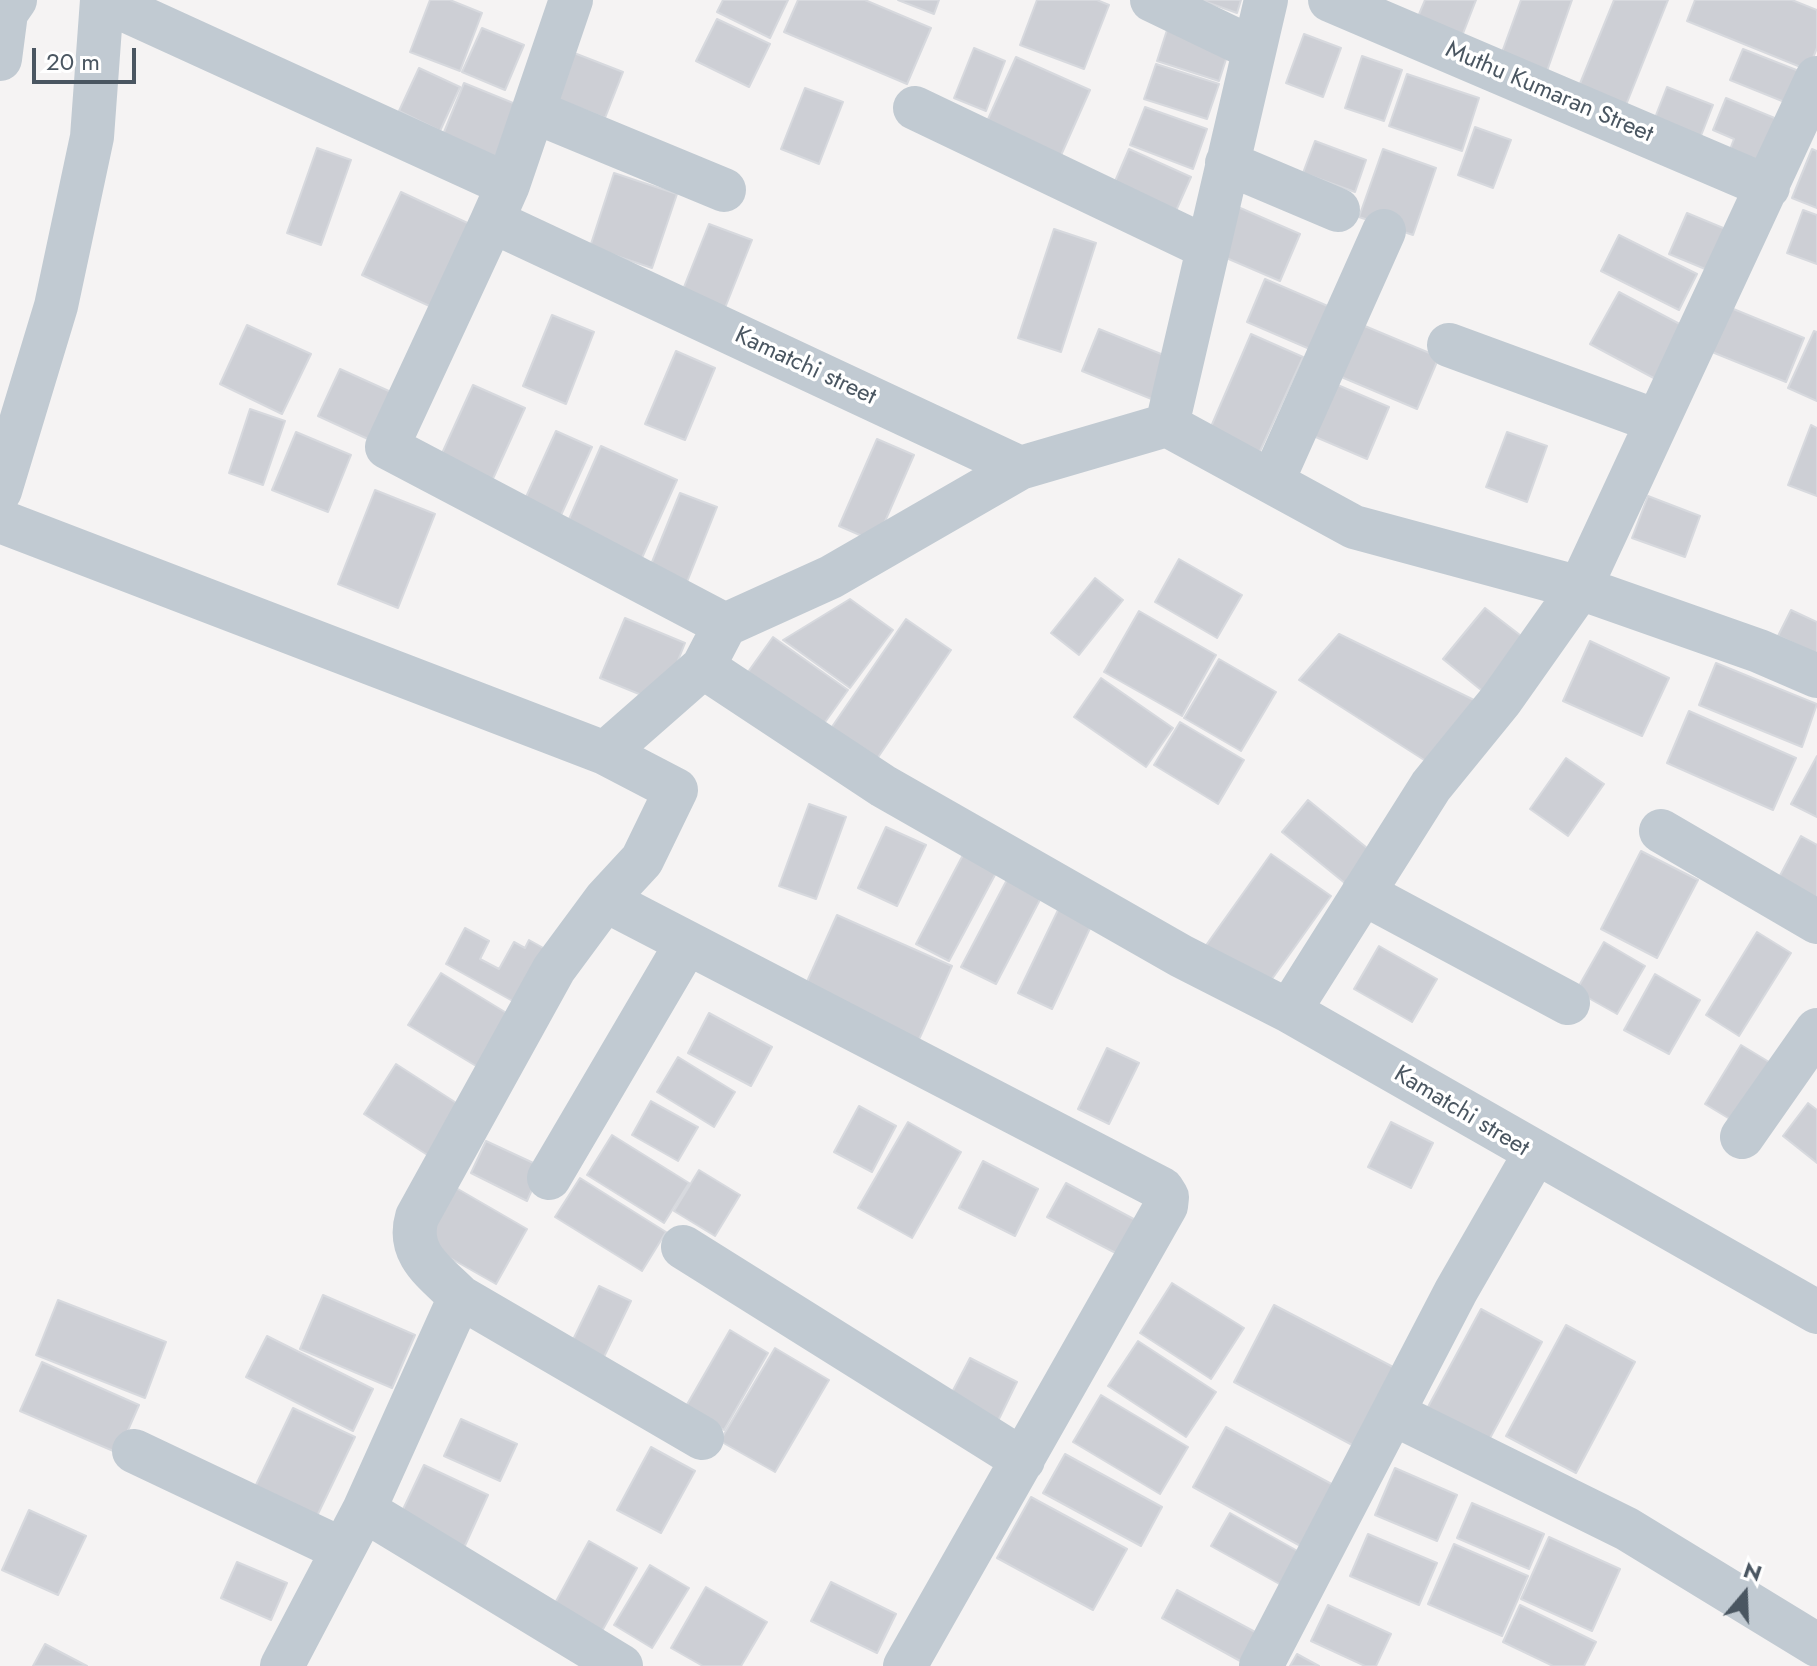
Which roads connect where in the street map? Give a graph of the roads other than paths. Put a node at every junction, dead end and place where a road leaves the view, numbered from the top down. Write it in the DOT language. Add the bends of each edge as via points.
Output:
graph roads {
  1 [pos="15,0"];
  2 [pos="103,0"];
  3 [pos="571,0"];
  4 [pos="1152,0"];
  5 [pos="1266,0"];
  6 [pos="1330,0"];
  7 [pos="1254,49"];
  8 [pos="0,59"];
  9 [pos="1817,78"];
  10 [pos="915,108"];
  11 [pos="533,111"];
  12 [pos="1227,163"];
  13 [pos="1768,187"];
  14 [pos="724,190"];
  15 [pos="500,203"];
  16 [pos="1338,210"];
  17 [pos="1384,231"];
  18 [pos="1208,248"];
  19 [pos="1449,345"];
  20 [pos="1656,421"];
  21 [pos="1167,425"];
  22 [pos="1020,468"];
  23 [pos="1272,482"];
  24 [pos="0,491"];
  25 [pos="0,521"];
  26 [pos="1580,588"];
  27 [pos="725,625"];
  28 [pos="703,667"];
  29 [pos="1817,676"];
  30 [pos="605,753"];
  31 [pos="1661,831"];
  32 [pos="1363,893"];
  33 [pos="605,900"];
  34 [pos="1817,922"];
  35 [pos="687,943"];
  36 [pos="1568,1003"];
  37 [pos="1289,1011"];
  38 [pos="1817,1030"];
  39 [pos="1742,1137"];
  40 [pos="1536,1152"];
  41 [pos="549,1178"];
  42 [pos="683,1247"];
  43 [pos="460,1297"];
  44 [pos="1817,1312"];
  45 [pos="1394,1414"];
  46 [pos="702,1438"];
  47 [pos="134,1451"];
  48 [pos="1023,1460"];
  49 [pos="364,1510"];
  50 [pos="343,1550"];
  51 [pos="1817,1645"];
  52 [pos="282,1666"];
  53 [pos="621,1666"];
  54 [pos="905,1666"];
  55 [pos="1261,1666"];
  1 -- 8 [label="street" via="6,13"];
  2 -- 15 [label="street, Kamatchi street"];
  2 -- 24 [label="street" via="92,137 56,306"];
  3 -- 11 [label="street"];
  4 -- 7 [label="street"];
  5 -- 7 [label="street"];
  6 -- 13 [label="street, Muthu Kumaran Street"];
  7 -- 12 [label="street"];
  9 -- 13 [label="street"];
  10 -- 18 [label="street"];
  11 -- 14 [label="street"];
  11 -- 15 [label="street"];
  12 -- 16 [label="street"];
  12 -- 18 [label="street"];
  13 -- 20 [label="street"];
  15 -- 22 [label="street, Kamatchi street"];
  15 -- 27 [label="street" via="387,447"];
  17 -- 23 [label="street"];
  18 -- 21 [label="street"];
  19 -- 20 [label="street"];
  20 -- 26 [label="street"];
  21 -- 22 [label="street"];
  21 -- 23 [label="street"];
  22 -- 27 [label="street" via="831,577"];
  23 -- 26 [label="street" via="1354,527"];
  25 -- 30 [label="street"];
  26 -- 29 [label="street"];
  26 -- 32 [label="street" via="1501,700 1431,786"];
  27 -- 28 [label="street"];
  28 -- 30 [label="street"];
  28 -- 37 [label="street, Kamatchi street" via="883,786 1181,956"];
  30 -- 33 [label="street" via="676,790 642,860"];
  31 -- 34 [label="street"];
  32 -- 36 [label="street"];
  32 -- 37 [label="street"];
  33 -- 35 [label="street"];
  33 -- 43 [label="street" via="554,969 417,1217 412,1234 416,1252"];
  35 -- 41 [label="street"];
  35 -- 48 [label="street" via="1162,1189 1166,1206"];
  37 -- 40 [label="street, Kamatchi street"];
  38 -- 39 [label="street"];
  40 -- 44 [label="street"];
  40 -- 45 [label="street, Kamatchi street" via="1456,1291"];
  42 -- 48 [label="street"];
  43 -- 46 [label="street"];
  43 -- 49 [label="street"];
  45 -- 51 [label="street" via="1627,1529"];
  45 -- 55 [label="street, Kamatchi street"];
  47 -- 50 [label="street"];
  48 -- 54 [label="street"];
  49 -- 50 [label="street"];
  49 -- 53 [label="street"];
  50 -- 52 [label="street"];
}
